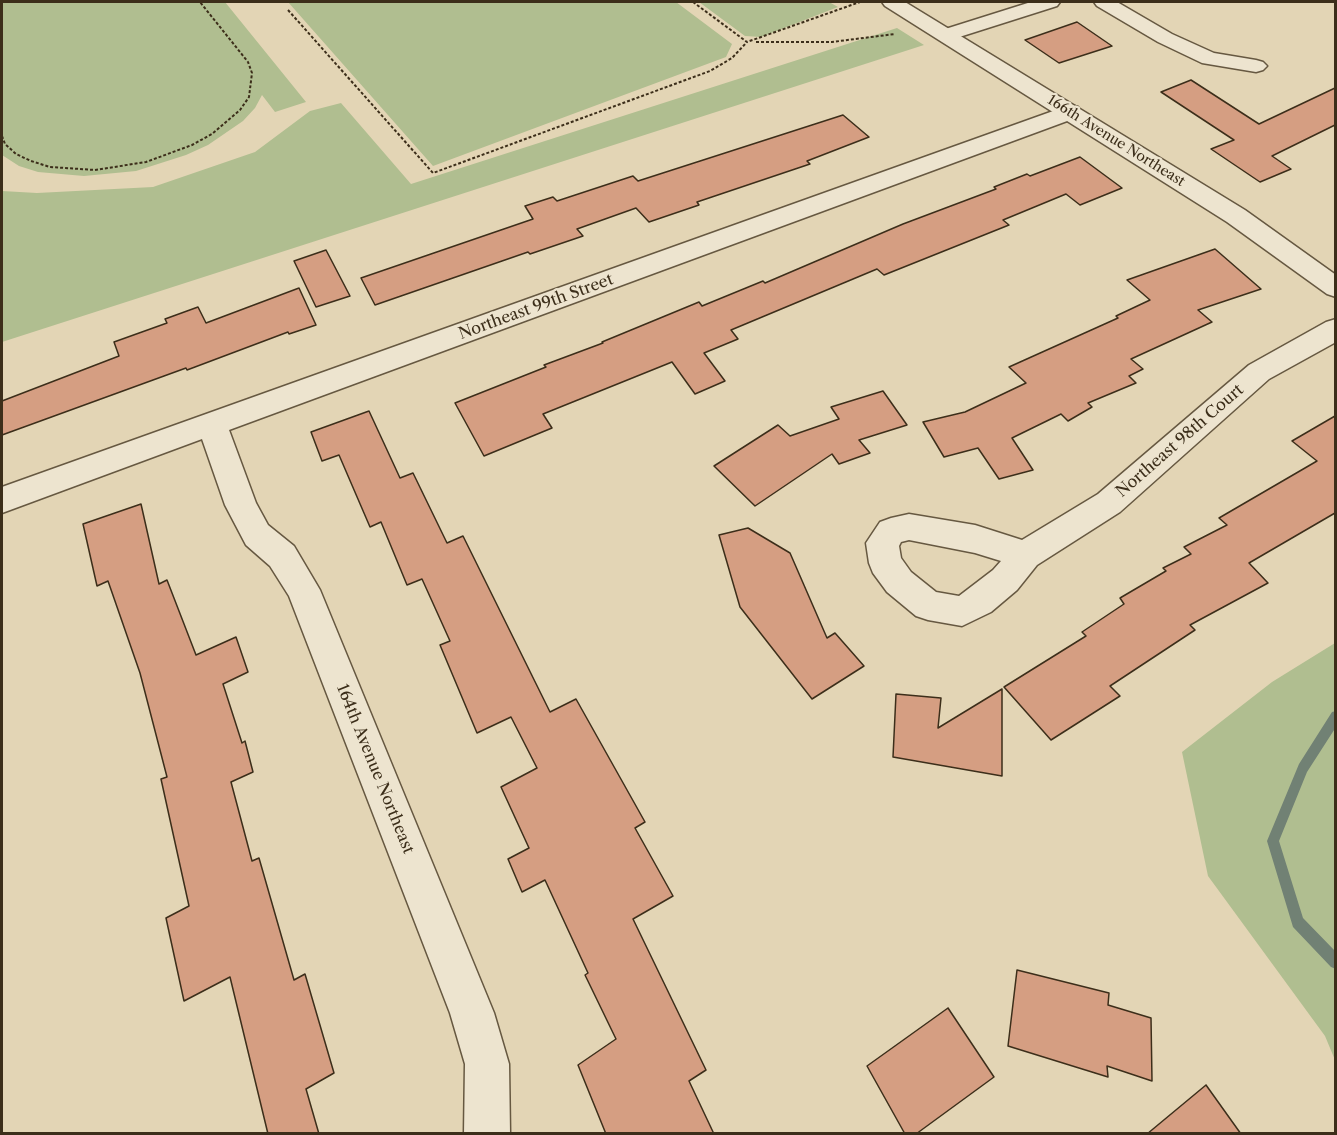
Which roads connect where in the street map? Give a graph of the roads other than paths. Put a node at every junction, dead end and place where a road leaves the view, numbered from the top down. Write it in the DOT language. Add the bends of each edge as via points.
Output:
graph roads {
  1 [pos="892,2"];
  2 [pos="1050,2"];
  3 [pos="1104,2"];
  4 [pos="946,35"];
  5 [pos="1256,66"];
  6 [pos="1070,112"];
  7 [pos="1335,288"];
  8 [pos="1335,329"];
  9 [pos="212,425"];
  10 [pos="2,500"];
  11 [pos="1026,555"];
  12 [pos="487,1134"];
  1 -- 4 [label="street, 166th Avenue Northeast"];
  2 -- 4 [label="street"];
  3 -- 5 [label="street" via="1164,38 1209,58"];
  4 -- 6 [label="street, 166th Avenue Northeast"];
  6 -- 7 [label="street, 166th Avenue Northeast" via="1236,216"];
  6 -- 9 [label="street, Northeast 99th Street"];
  8 -- 11 [label="street, Northeast 98th Court" via="1259,372 1109,503"];
  9 -- 10 [label="street, Northeast 99th Street"];
  9 -- 12 [label="street, 164th Avenue Northeast" via="256,535 282,556 303,590 472,1013 487,1064"];
}
